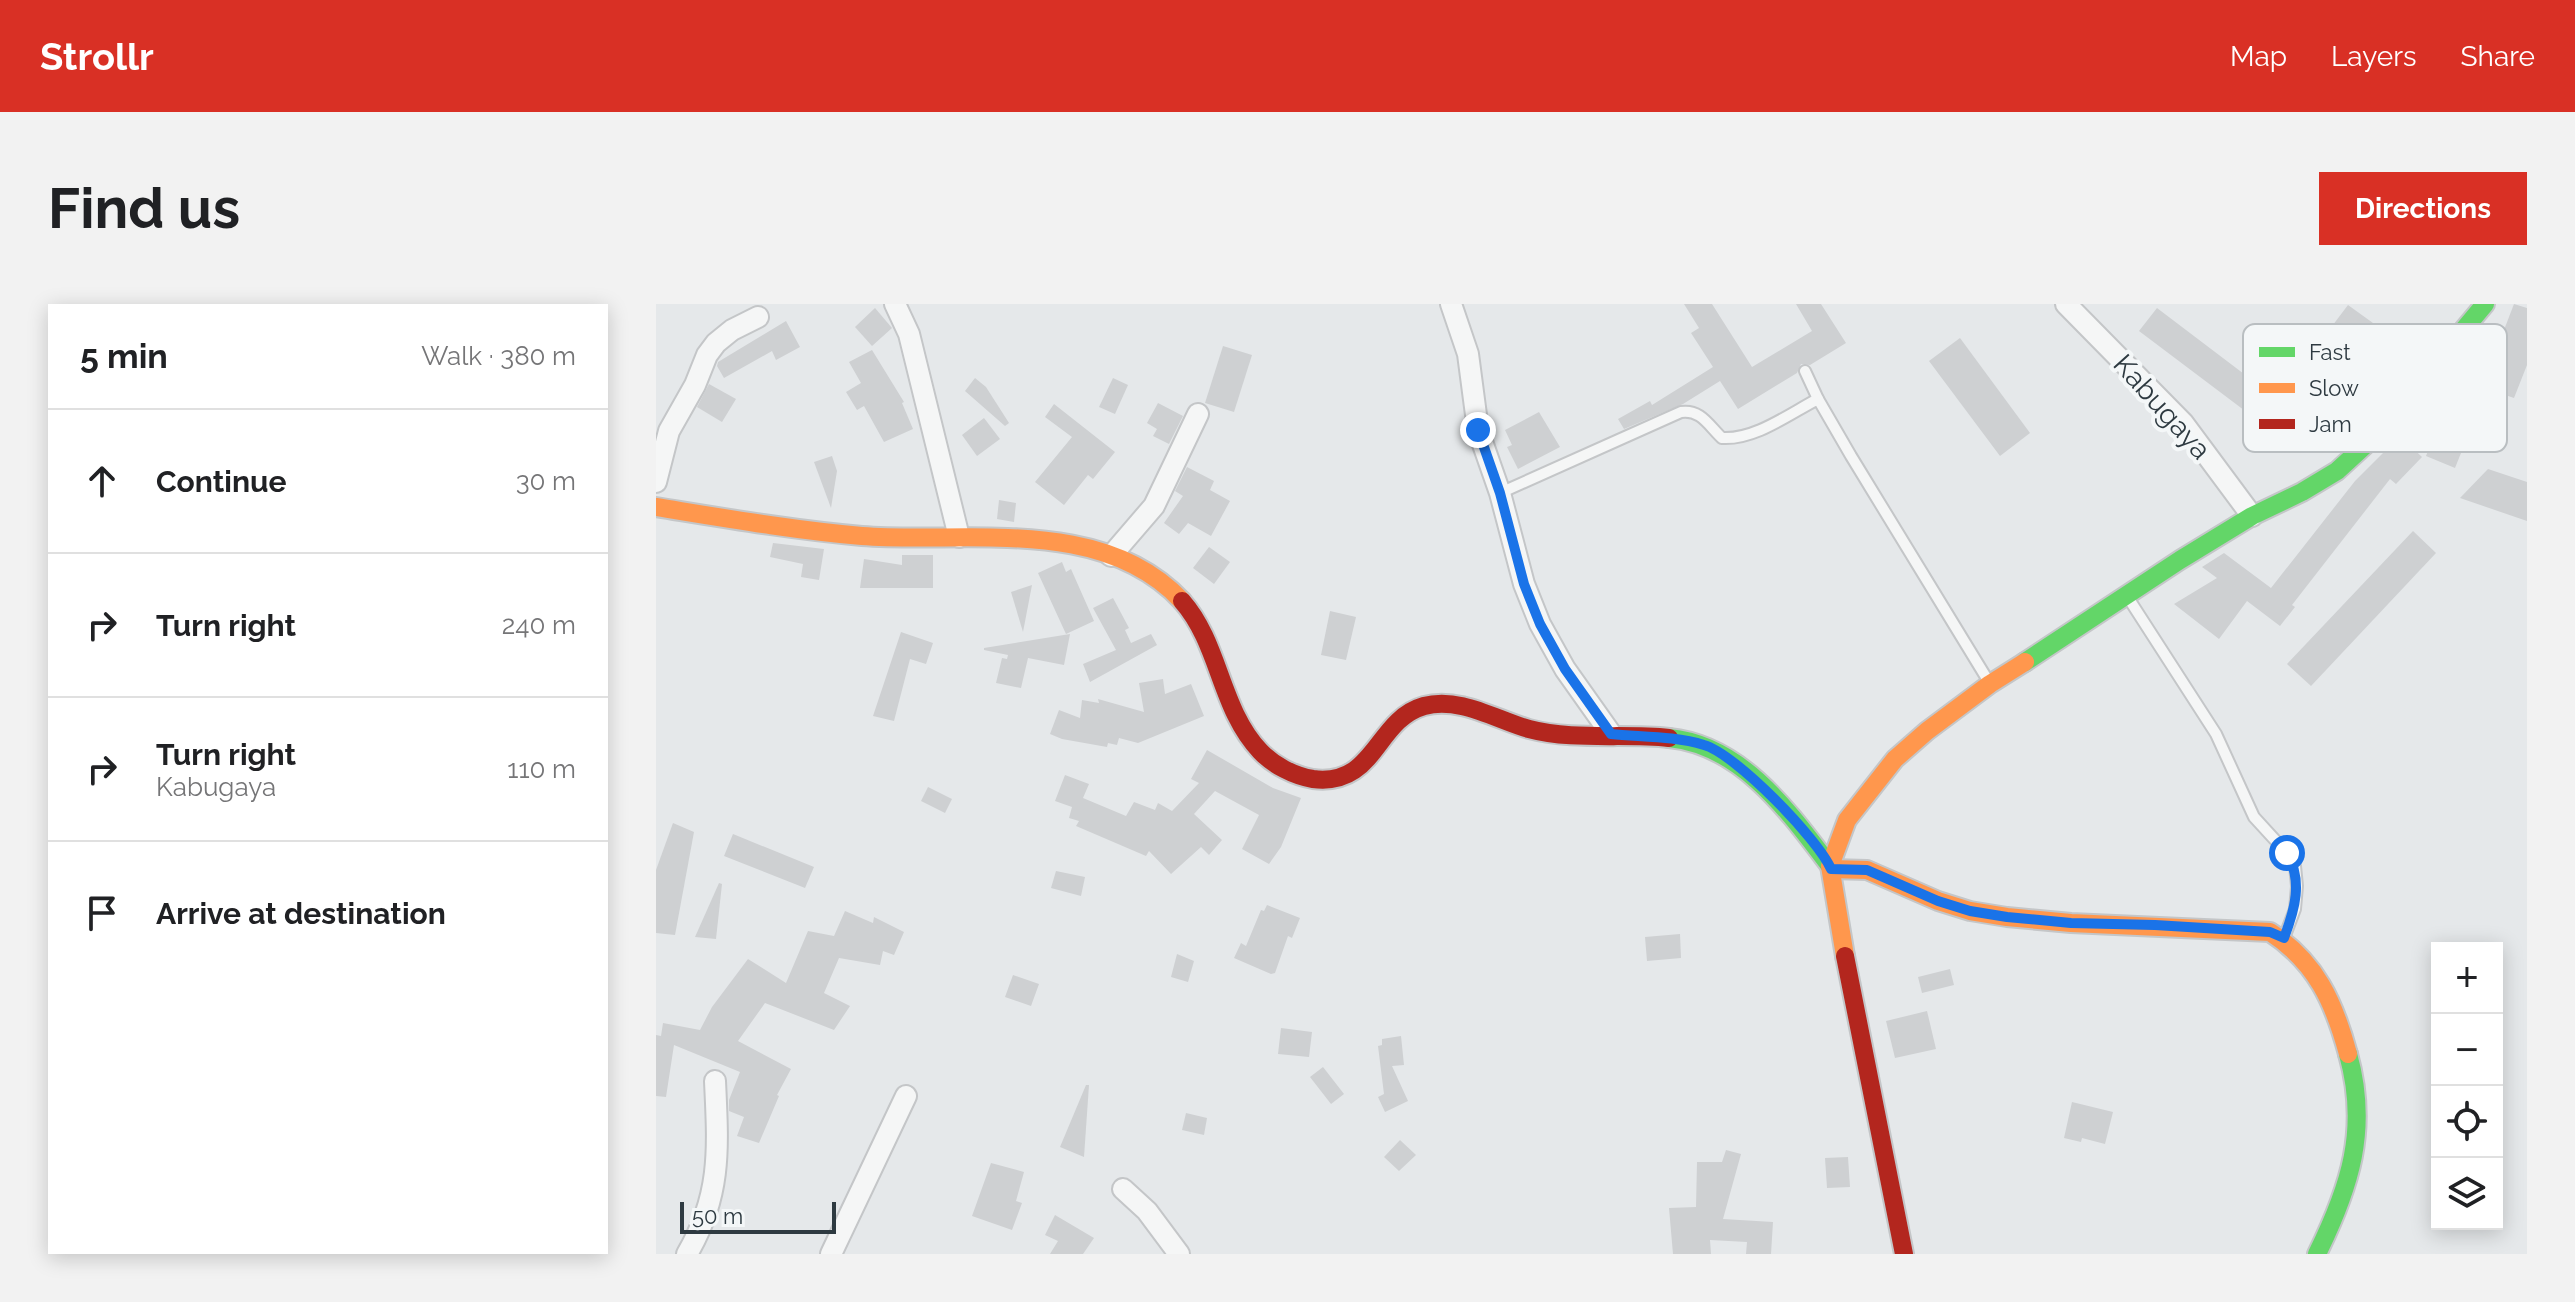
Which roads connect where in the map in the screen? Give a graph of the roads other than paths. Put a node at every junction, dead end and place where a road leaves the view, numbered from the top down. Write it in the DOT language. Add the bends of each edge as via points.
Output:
graph roads {
  1 [pos="895,304"];
  2 [pos="1451,304"];
  3 [pos="2066,304"];
  4 [pos="2485,304"];
  5 [pos="758,317"];
  6 [pos="2468,324"];
  7 [pos="1805,371"];
  8 [pos="1818,399"];
  9 [pos="1198,414"];
  10 [pos="2358,452"];
  11 [pos="656,482"];
  12 [pos="1500,493"];
  13 [pos="656,507"];
  14 [pos="2252,516"];
  15 [pos="959,537"];
  16 [pos="1111,556"];
  17 [pos="2127,596"];
  18 [pos="1990,684"];
  19 [pos="1611,734"];
  20 [pos="1830,868"];
  21 [pos="2284,938"];
  22 [pos="715,1081"];
  23 [pos="906,1096"];
  24 [pos="1123,1189"];
  25 [pos="687,1254"];
  26 [pos="831,1254"];
  27 [pos="1179,1254"];
  28 [pos="1904,1254"];
  29 [pos="2317,1254"];
  1 -- 15 [label="street" via="909,334"];
  2 -- 12 [label="street" via="1468,354 1478,430"];
  3 -- 14 [label="street, Kabugaya" via="2183,423"];
  4 -- 6 [label="street"];
  5 -- 11 [label="street" via="732,330 707,355 669,431"];
  7 -- 8 [label="lane"];
  8 -- 12 [label="lane" via="1755,432 1727,439 1695,413 1681,412"];
  8 -- 18 [label="lane"];
  9 -- 16 [label="street" via="1154,506"];
  10 -- 14 [label="street" via="2337,471"];
  12 -- 19 [label="street" via="1540,624"];
  13 -- 15 [label="street" via="843,534"];
  14 -- 17 [label="street"];
  15 -- 16 [label="street" via="1064,542"];
  16 -- 19 [label="street" via="1153,576 1184,603 1208,640 1245,734 1261,753 1300,776 1335,781 1352,773 1399,723 1417,708 1433,704 1452,704 1559,735"];
  17 -- 18 [label="street"];
  17 -- 21 [label="lane" via="2216,734 2254,817 2295,866 2295,909"];
  18 -- 20 [label="street" via="1883,772 1847,820"];
  19 -- 20 [label="street" via="1681,740 1724,755 1788,815"];
  20 -- 21 [label="street" via="1867,870 1938,901 2007,917 2270,932"];
  20 -- 28 [label="street"];
  21 -- 29 [label="street" via="2332,1006 2347,1044 2358,1109 2356,1151"];
  22 -- 25 [label="street" via="719,1146 714,1190"];
  23 -- 26 [label="street"];
  24 -- 27 [label="street"];
}
